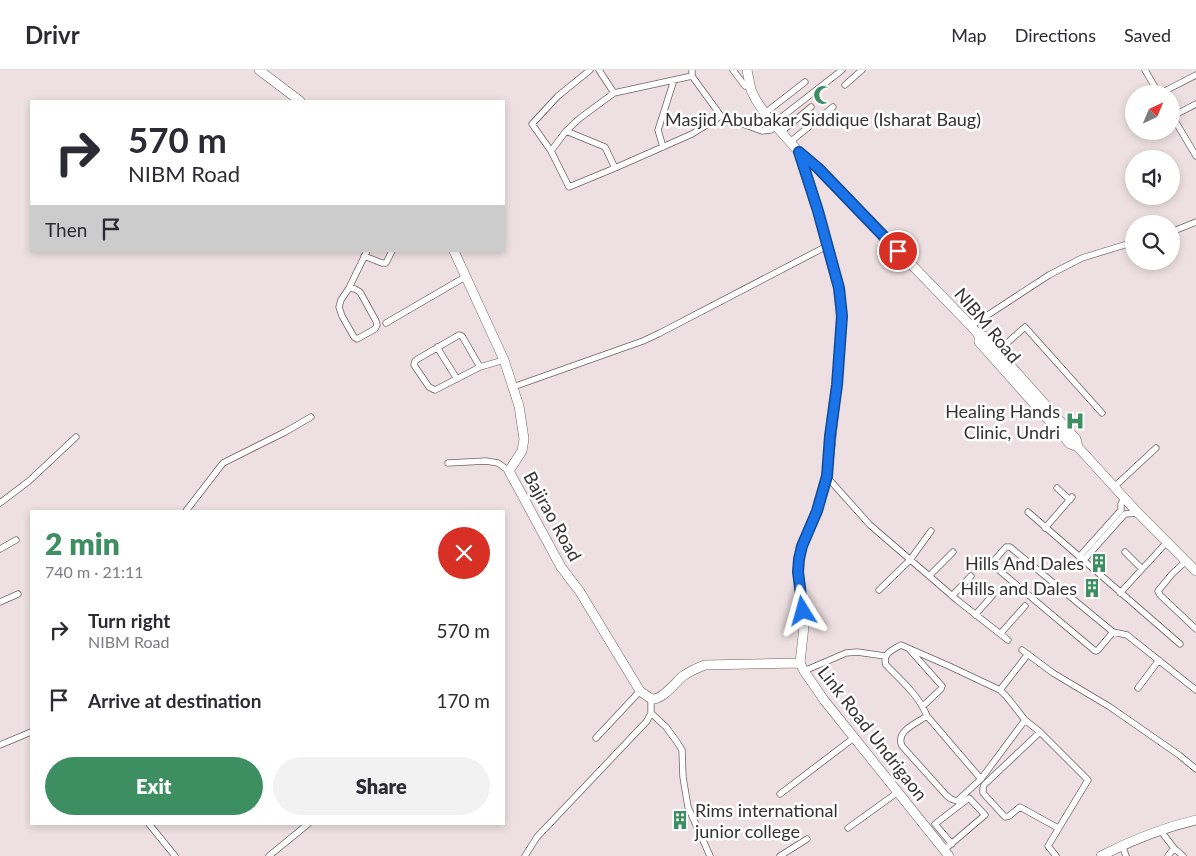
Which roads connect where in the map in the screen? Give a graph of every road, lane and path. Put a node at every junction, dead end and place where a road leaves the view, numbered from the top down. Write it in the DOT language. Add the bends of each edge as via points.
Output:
graph roads {
  1 [pos="259,70"];
  2 [pos="590,70"];
  3 [pos="599,70"];
  4 [pos="733,70"];
  5 [pos="747,70"];
  6 [pos="842,70"];
  7 [pos="862,70"];
  8 [pos="1145,70"];
  9 [pos="692,73"];
  10 [pos="1196,75"];
  11 [pos="674,80"];
  12 [pos="805,82"];
  13 [pos="844,84"];
  14 [pos="1154,85"];
  15 [pos="1177,85"];
  16 [pos="745,86"];
  17 [pos="614,93"];
  18 [pos="299,100"];
  19 [pos="1196,104"];
  20 [pos="811,107"];
  21 [pos="834,107"];
  22 [pos="1180,111"];
  23 [pos="766,113"];
  24 [pos="721,116"];
  25 [pos="777,127"];
  26 [pos="1180,129"];
  27 [pos="566,130"];
  28 [pos="790,142"];
  29 [pos="663,147"];
  30 [pos="551,151"];
  31 [pos="799,152"];
  32 [pos="1196,156"];
  33 [pos="615,168"];
  34 [pos="1196,222"];
  35 [pos="1180,228"];
  36 [pos="1125,245"];
  37 [pos="827,246"];
  38 [pos="392,252"];
  39 [pos="454,252"];
  40 [pos="366,254"];
  41 [pos="465,277"];
  42 [pos="350,288"];
  43 [pos="386,323"];
  44 [pos="971,326"];
  45 [pos="979,335"];
  46 [pos="437,347"];
  47 [pos="998,351"];
  48 [pos="504,360"];
  49 [pos="480,367"];
  50 [pos="457,379"];
  51 [pos="513,387"];
  52 [pos="1102,413"];
  53 [pos="311,417"];
  54 [pos="76,437"];
  55 [pos="1078,447"];
  56 [pos="1156,448"];
  57 [pos="448,463"];
  58 [pos="509,471"];
  59 [pos="827,476"];
  60 [pos="1114,487"];
  61 [pos="1057,488"];
  62 [pos="1124,498"];
  63 [pos="0,503"];
  64 [pos="187,510"];
  65 [pos="1028,512"];
  66 [pos="1138,513"];
  67 [pos="1045,528"];
  68 [pos="932,531"];
  69 [pos="1104,534"];
  70 [pos="16,540"];
  71 [pos="1167,542"];
  72 [pos="0,549"];
  73 [pos="953,552"];
  74 [pos="1125,552"];
  75 [pos="1081,559"];
  76 [pos="910,560"];
  77 [pos="1186,561"];
  78 [pos="1142,569"];
  79 [pos="1196,571"];
  80 [pos="930,576"];
  81 [pos="971,576"];
  82 [pos="879,590"];
  83 [pos="1120,593"];
  84 [pos="18,594"];
  85 [pos="952,596"];
  86 [pos="992,596"];
  87 [pos="0,602"];
  88 [pos="1025,606"];
  89 [pos="975,615"];
  90 [pos="1196,630"];
  91 [pos="1113,632"];
  92 [pos="1000,634"];
  93 [pos="1008,640"];
  94 [pos="1180,644"];
  95 [pos="907,647"];
  96 [pos="1022,650"];
  97 [pos="1028,654"];
  98 [pos="886,656"];
  99 [pos="1159,660"];
  100 [pos="798,666"];
  101 [pos="1138,688"];
  102 [pos="1000,690"];
  103 [pos="1196,690"];
  104 [pos="640,691"];
  105 [pos="651,698"];
  106 [pos="923,706"];
  107 [pos="651,713"];
  108 [pos="927,716"];
  109 [pos="1025,720"];
  110 [pos="30,732"];
  111 [pos="1040,732"];
  112 [pos="854,737"];
  113 [pos="596,738"];
  114 [pos="0,745"];
  115 [pos="1196,769"];
  116 [pos="981,779"];
  117 [pos="898,792"];
  118 [pos="780,794"];
  119 [pos="1196,820"];
  120 [pos="150,825"];
  121 [pos="307,825"];
  122 [pos="848,828"];
  123 [pos="1058,828"];
  124 [pos="1160,830"];
  125 [pos="807,839"];
  126 [pos="952,844"];
  127 [pos="1122,845"];
  128 [pos="1174,848"];
  129 [pos="946,853"];
  130 [pos="175,856"];
  131 [pos="269,856"];
  132 [pos="525,856"];
  133 [pos="710,856"];
  134 [pos="780,856"];
  135 [pos="1056,856"];
  136 [pos="1101,856"];
  137 [pos="1126,856"];
  138 [pos="1168,856"];
  139 [pos="1183,856"];
  1 -- 18 [label="street"];
  2 -- 30 [label="street" via="558,96 532,124"];
  3 -- 17 [label="street"];
  4 -- 16 [label="street"];
  5 -- 23 [label="street, NIBM Road" via="751,90"];
  6 -- 25 [label="street"];
  7 -- 13 [label="street"];
  8 -- 14 [label="street"];
  9 -- 11 [label="street"];
  9 -- 24 [label="street"];
  10 -- 15 [label="street"];
  11 -- 17 [label="street"];
  11 -- 29 [label="street" via="658,130"];
  12 -- 23 [label="street"];
  17 -- 27 [label="street"];
  19 -- 22 [label="street"];
  20 -- 25 [label="street"];
  21 -- 28 [label="street"];
  23 -- 25 [label="street, NIBM Road"];
  24 -- 25 [label="street" via="762,131"];
  24 -- 29 [label="street"];
  25 -- 28 [label="street, NIBM Road"];
  26 -- 32 [label="street"];
  27 -- 30 [label="street"];
  27 -- 33 [label="street" via="605,147"];
  28 -- 31 [label="street, NIBM Road"];
  29 -- 33 [label="street"];
  30 -- 33 [label="street" via="570,186"];
  31 -- 37 [label="street, Link Road Undrigaon"];
  31 -- 44 [label="street, NIBM Road"];
  34 -- 35 [label="street"];
  36 -- 44 [label="street" via="1082,258 1049,275"];
  37 -- 51 [label="street" via="643,341"];
  37 -- 59 [label="street, Link Road Undrigaon" via="839,288 842,316"];
  38 -- 40 [label="street" via="386,263"];
  39 -- 41 [label="street, Bajirao Road"];
  40 -- 42 [label="street"];
  41 -- 43 [label="street"];
  41 -- 48 [label="street, Bajirao Road"];
  42 -- 42 [label="street" via="360,292 377,325 357,338 339,307"];
  44 -- 45 [label="street, NIBM Road"];
  45 -- 47 [label="street"];
  45 -- 55 [label="street, NIBM Road" via="979,342 1070,444"];
  46 -- 49 [label="street" via="460,335"];
  46 -- 50 [label="street"];
  46 -- 50 [label="street" via="416,360 414,365 433,390"];
  47 -- 52 [label="street" via="1025,327"];
  47 -- 55 [label="street" via="1076,439"];
  48 -- 49 [label="street"];
  48 -- 51 [label="street, Bajirao Road"];
  49 -- 50 [label="street"];
  51 -- 58 [label="street, Bajirao Road" via="524,439 522,451"];
  53 -- 64 [label="street" via="223,463"];
  54 -- 63 [label="street"];
  55 -- 60 [label="street, NIBM Road"];
  56 -- 60 [label="street"];
  57 -- 58 [label="street" via="486,461 498,463"];
  58 -- 104 [label="street, Bajirao Road" via="561,567 580,592"];
  59 -- 76 [label="street" via="870,525"];
  59 -- 100 [label="street, Link Road Undrigaon" via="799,559 804,626"];
  60 -- 62 [label="street, NIBM Road"];
  61 -- 67 [label="street" via="1071,499"];
  62 -- 66 [label="street, NIBM Road"];
  62 -- 69 [label="street"];
  65 -- 67 [label="street"];
  66 -- 69 [label="street" via="1125,514"];
  66 -- 71 [label="street, NIBM Road"];
  67 -- 75 [label="street"];
  68 -- 76 [label="street"];
  69 -- 75 [label="street"];
  70 -- 72 [label="street"];
  71 -- 77 [label="street, NIBM Road"];
  71 -- 78 [label="street"];
  73 -- 80 [label="street"];
  74 -- 78 [label="street"];
  75 -- 83 [label="street"];
  76 -- 80 [label="street"];
  76 -- 82 [label="street"];
  77 -- 79 [label="street, NIBM Road"];
  77 -- 90 [label="street" via="1158,591"];
  78 -- 83 [label="street"];
  80 -- 85 [label="street"];
  81 -- 85 [label="street"];
  83 -- 94 [label="street"];
  84 -- 87 [label="street"];
  85 -- 89 [label="street"];
  86 -- 89 [label="street"];
  88 -- 92 [label="street"];
  89 -- 92 [label="street"];
  91 -- 91 [label="street" via="1098,650 1094,650 992,563 1006,547 1010,547"];
  91 -- 99 [label="street" via="1127,635"];
  92 -- 93 [label="street"];
  95 -- 98 [label="street" via="901,645"];
  95 -- 102 [label="street"];
  95 -- 106 [label="street" via="942,686"];
  96 -- 97 [label="street"];
  97 -- 102 [label="street"];
  97 -- 115 [label="street" via="1110,707"];
  98 -- 100 [label="street" via="846,653"];
  98 -- 106 [label="street" via="886,665"];
  99 -- 101 [label="street"];
  99 -- 103 [label="street"];
  100 -- 105 [label="street" via="705,665 684,676 661,697"];
  100 -- 112 [label="street, Link Road Undrigaon"];
  102 -- 109 [label="street"];
  104 -- 105 [label="street, Bajirao Road"];
  104 -- 113 [label="street"];
  105 -- 107 [label="street"];
  106 -- 108 [label="street"];
  107 -- 132 [label="street" via="537,837"];
  107 -- 133 [label="street" via="666,727 682,750 688,807"];
  108 -- 116 [label="street"];
  108 -- 116 [label="street" via="900,736 902,746 951,799 957,801"];
  109 -- 111 [label="street"];
  109 -- 116 [label="street"];
  110 -- 114 [label="street"];
  111 -- 123 [label="street" via="1088,780"];
  111 -- 123 [label="street" via="983,788 1005,817 1020,807"];
  112 -- 117 [label="street, Link Road Undrigaon"];
  112 -- 118 [label="street"];
  117 -- 122 [label="street"];
  117 -- 129 [label="street, Link Road Undrigaon"];
  119 -- 124 [label="street"];
  120 -- 130 [label="street"];
  121 -- 131 [label="street"];
  123 -- 135 [label="street" via="1048,846"];
  124 -- 127 [label="street"];
  124 -- 128 [label="street"];
  125 -- 134 [label="street"];
  126 -- 126 [label="street" via="985,816 969,798 935,824"];
  126 -- 129 [label="street"];
  127 -- 136 [label="street"];
  127 -- 137 [label="street"];
  128 -- 138 [label="street"];
  128 -- 139 [label="street"];
}
